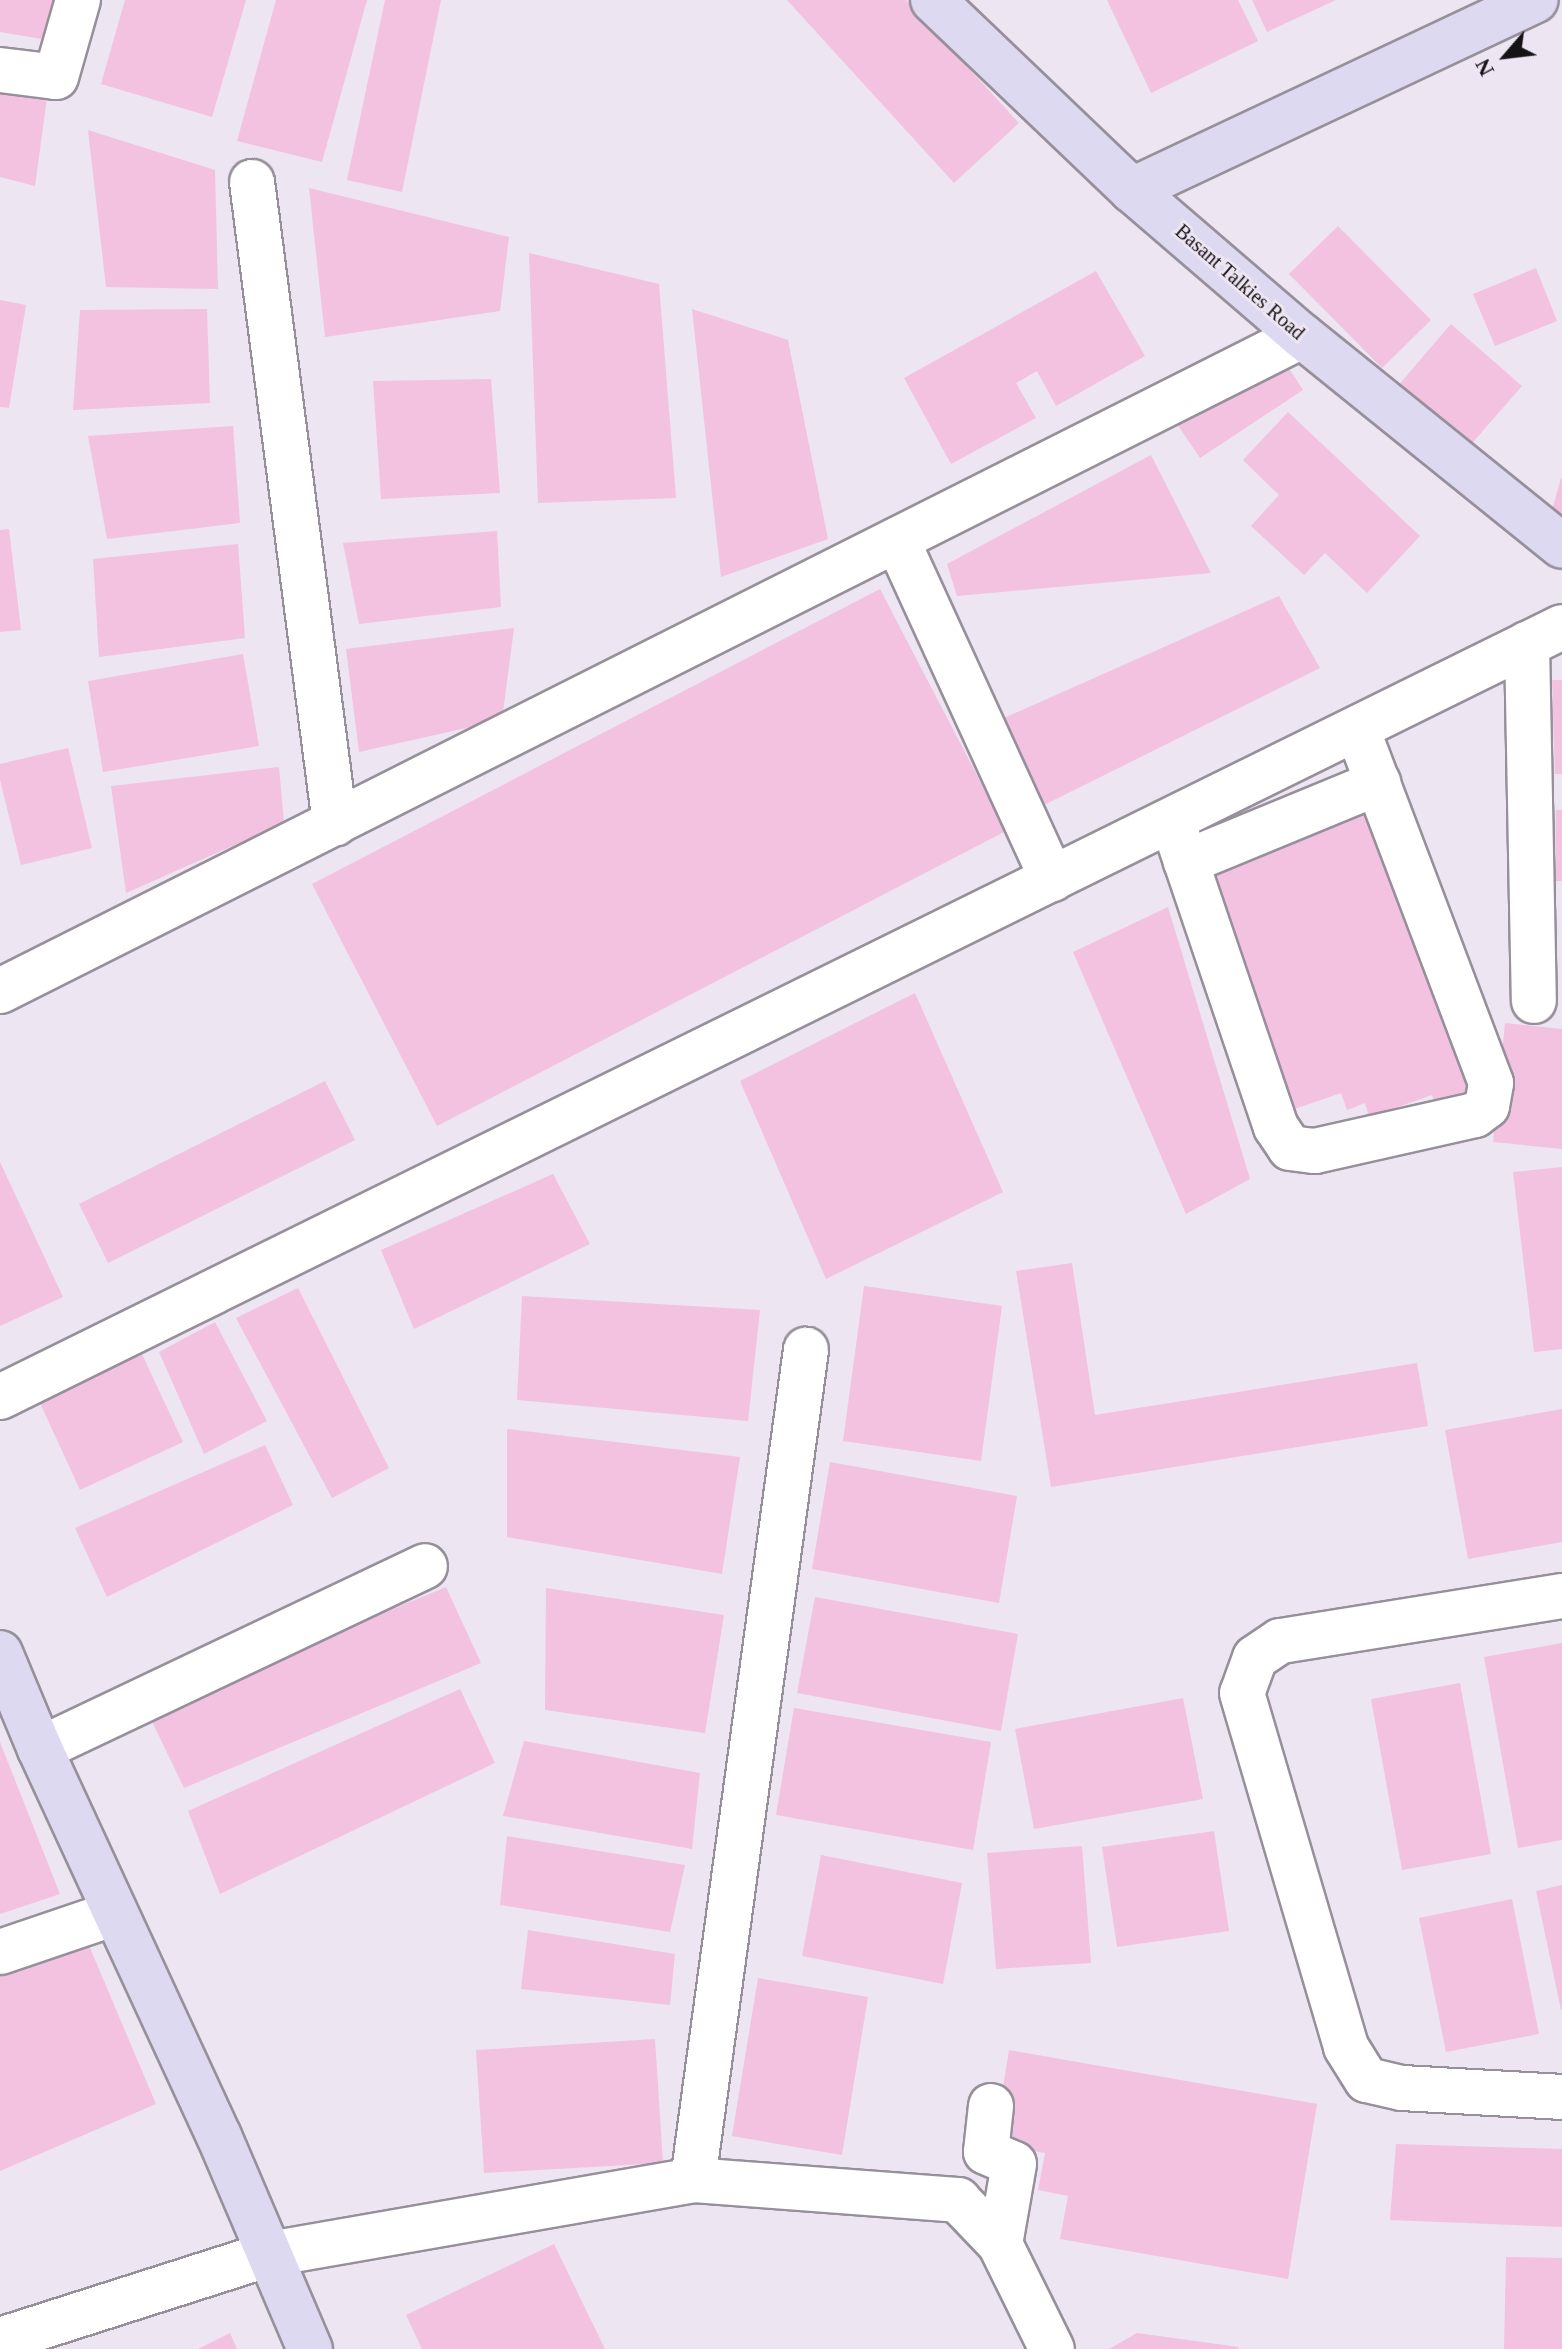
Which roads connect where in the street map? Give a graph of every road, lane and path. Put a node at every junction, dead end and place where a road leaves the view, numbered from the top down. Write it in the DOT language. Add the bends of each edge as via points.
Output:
graph roads {
  1 [pos="78,0"];
  2 [pos="933,0"];
  3 [pos="1536,0"];
  4 [pos="0,70"];
  5 [pos="252,182"];
  6 [pos="1132,190"];
  7 [pos="1302,336"];
  8 [pos="897,540"];
  9 [pos="1562,546"];
  10 [pos="1544,636"];
  11 [pos="1357,729"];
  12 [pos="1378,783"];
  13 [pos="1172,820"];
  14 [pos="335,824"];
  15 [pos="1186,862"];
  16 [pos="1052,879"];
  17 [pos="0,991"];
  18 [pos="1534,1001"];
  19 [pos="806,1350"];
  20 [pos="0,1397"];
  21 [pos="425,1566"];
  22 [pos="1562,1596"];
  23 [pos="4,1677"];
  24 [pos="40,1749"];
  25 [pos="115,1913"];
  26 [pos="0,1952"];
  27 [pos="1562,2097"];
  28 [pos="991,2106"];
  29 [pos="693,2180"];
  30 [pos="1000,2244"];
  31 [pos="270,2254"];
  32 [pos="0,2340"];
  33 [pos="310,2349"];
  34 [pos="1052,2349"];
  1 -- 4 [label="street" via="56,77"];
  2 -- 6 [label="street, Basant Talkies Road"];
  3 -- 6 [label="street"];
  5 -- 14 [label="street"];
  6 -- 7 [label="street, Basant Talkies Road"];
  7 -- 8 [label="street"];
  7 -- 9 [label="street, Basant Talkies Road"];
  8 -- 14 [label="street"];
  8 -- 16 [label="street"];
  10 -- 11 [label="street"];
  10 -- 18 [label="street"];
  11 -- 12 [label="street"];
  11 -- 13 [label="street"];
  12 -- 15 [label="street"];
  12 -- 15 [label="street" via="1491,1083 1487,1106 1475,1115 1315,1151 1290,1148 1276,1127"];
  13 -- 15 [label="street"];
  13 -- 16 [label="street"];
  14 -- 17 [label="street"];
  16 -- 20 [label="street"];
  19 -- 29 [label="street"];
  21 -- 24 [label="street"];
  22 -- 27 [label="street" via="1280,1641 1255,1658 1242,1693 1346,2047 1367,2080 1402,2088"];
  23 -- 24 [label="street"];
  24 -- 25 [label="street"];
  25 -- 26 [label="street"];
  25 -- 31 [label="street"];
  28 -- 30 [label="street" via="986,2152 1014,2164"];
  29 -- 30 [label="street" via="958,2200"];
  29 -- 31 [label="street"];
  30 -- 34 [label="street"];
  31 -- 32 [label="street"];
  31 -- 33 [label="street"];
}
